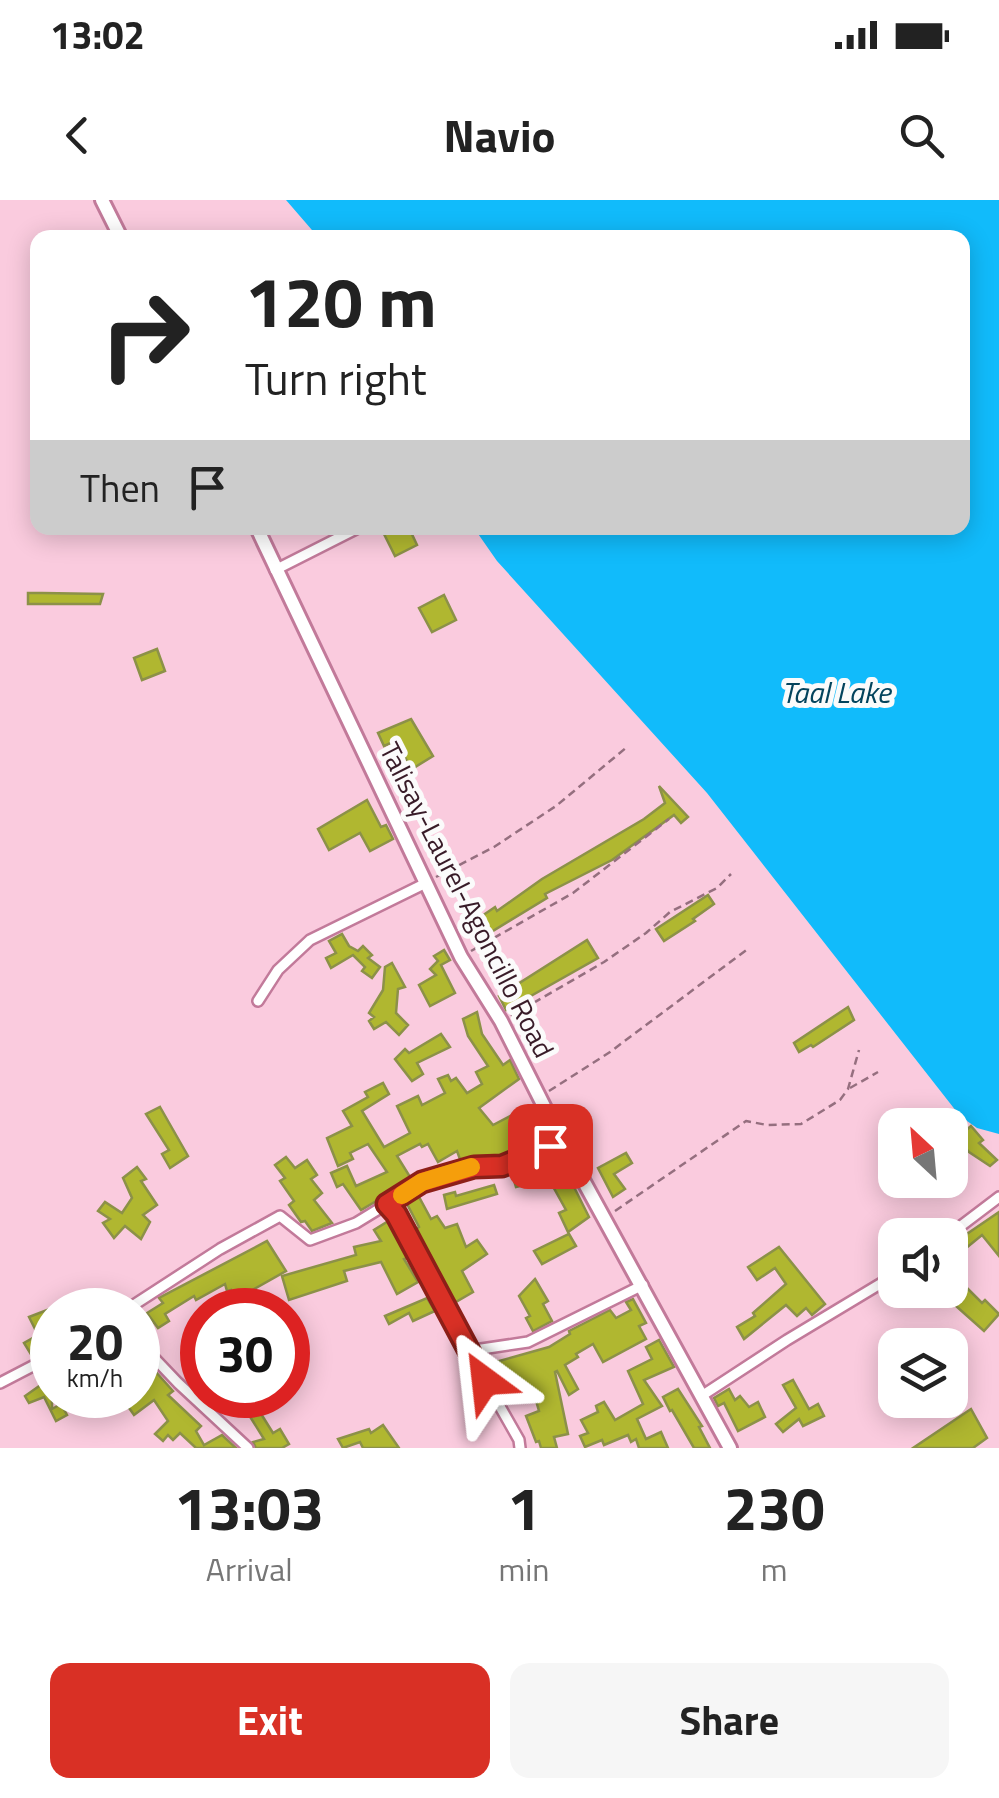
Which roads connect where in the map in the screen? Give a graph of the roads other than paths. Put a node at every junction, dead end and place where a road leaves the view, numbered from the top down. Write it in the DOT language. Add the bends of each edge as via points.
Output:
graph roads {
  1 [pos="102,200"];
  2 [pos="117,230"];
  3 [pos="259,535"];
  4 [pos="344,535"];
  5 [pos="275,570"];
  6 [pos="426,883"];
  7 [pos="258,1002"];
  8 [pos="561,1140"];
  9 [pos="999,1197"];
  10 [pos="387,1204"];
  11 [pos="968,1221"];
  12 [pos="643,1285"];
  13 [pos="878,1285"];
  14 [pos="160,1288"];
  15 [pos="468,1351"];
  16 [pos="160,1365"];
  17 [pos="30,1367"];
  18 [pos="0,1383"];
  19 [pos="704,1394"];
  20 [pos="248,1448"];
  21 [pos="520,1448"];
  22 [pos="730,1448"];
  1 -- 2 [label="main road"];
  3 -- 5 [label="main road, Talisay-Laurel-Agoncillo Road"];
  4 -- 5 [label="street"];
  5 -- 6 [label="main road, Talisay-Laurel-Agoncillo Road"];
  6 -- 7 [label="street" via="310,940 278,970"];
  6 -- 8 [label="main road, Talisay-Laurel-Agoncillo Road"];
  8 -- 10 [label="street" via="502,1166 422,1182"];
  8 -- 12 [label="main road, Talisay-Laurel-Agoncillo Road"];
  9 -- 11 [label="street"];
  10 -- 14 [label="street" via="310,1240 280,1216"];
  10 -- 15 [label="street"];
  12 -- 15 [label="street" via="528,1342"];
  12 -- 19 [label="main road, Talisay-Laurel-Agoncillo Road"];
  13 -- 19 [label="street"];
  15 -- 21 [label="street"];
  16 -- 20 [label="street"];
  17 -- 18 [label="street"];
  19 -- 22 [label="main road, Talisay-Laurel-Agoncillo Road"];
}
